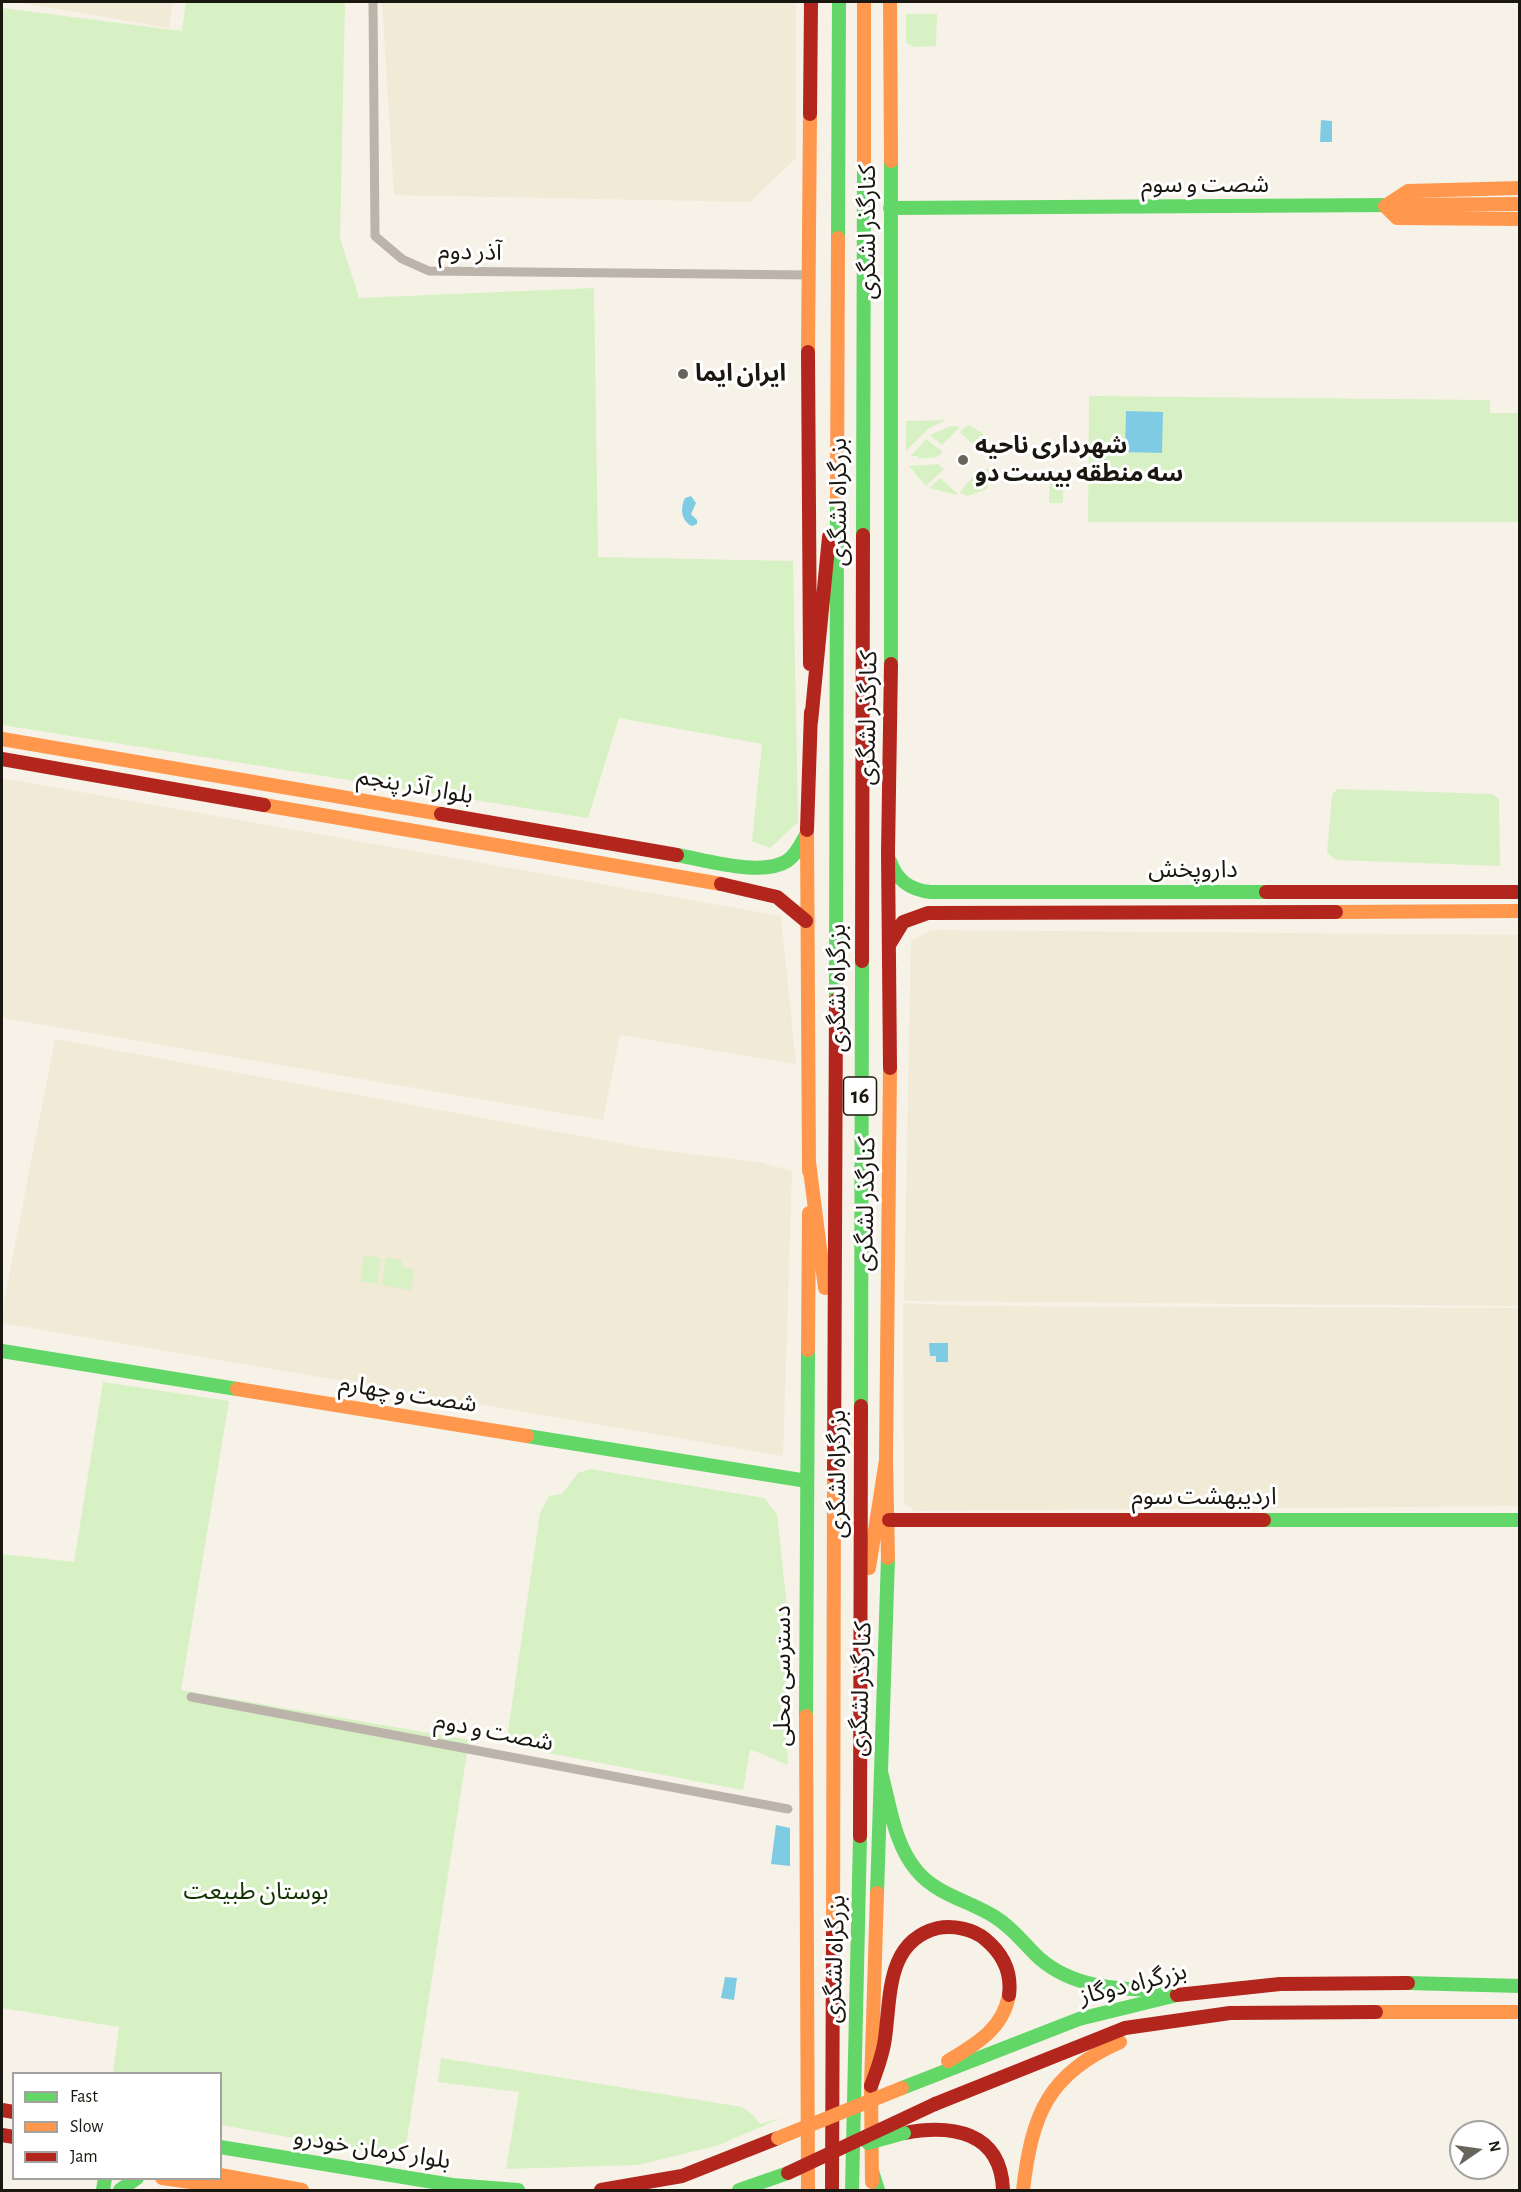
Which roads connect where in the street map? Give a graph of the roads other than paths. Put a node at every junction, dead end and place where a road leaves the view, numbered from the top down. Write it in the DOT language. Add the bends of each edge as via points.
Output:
graph roads {
  1 [pos="373,2"];
  2 [pos="811,2"];
  3 [pos="839,2"];
  4 [pos="864,2"];
  5 [pos="890,2"];
  6 [pos="1520,188"];
  7 [pos="1520,204"];
  8 [pos="1385,206"];
  9 [pos="890,208"];
  10 [pos="1520,219"];
  11 [pos="810,275"];
  12 [pos="838,467"];
  13 [pos="811,722"];
  14 [pos="2,739"];
  15 [pos="2,759"];
  16 [pos="806,835"];
  17 [pos="888,853"];
  18 [pos="930,892"];
  19 [pos="1520,892"];
  20 [pos="1520,911"];
  21 [pos="928,913"];
  22 [pos="806,921"];
  23 [pos="888,946"];
  24 [pos="809,1161"];
  25 [pos="2,1351"];
  26 [pos="835,1381"];
  27 [pos="886,1460"];
  28 [pos="807,1480"];
  29 [pos="889,1520"];
  30 [pos="1520,1520"];
  31 [pos="860,1644"];
  32 [pos="191,1696"];
  33 [pos="881,1772"];
  34 [pos="788,1809"];
  35 [pos="1520,1986"];
  36 [pos="1196,1991"];
  37 [pos="1520,2012"];
  38 [pos="1176,2020"];
  39 [pos="871,2086"];
  40 [pos="902,2088"];
  41 [pos="222,2147"];
  42 [pos="823,2156"];
  43 [pos="872,2171"];
  44 [pos="222,2175"];
  45 [pos="134,2180"];
  46 [pos="176,2180"];
  47 [pos="275,2186"];
  48 [pos="120,2190"];
  49 [pos="302,2190"];
  50 [pos="518,2190"];
  51 [pos="601,2190"];
  52 [pos="739,2190"];
  53 [pos="808,2190"];
  54 [pos="832,2190"];
  55 [pos="852,2190"];
  56 [pos="872,2190"];
  57 [pos="878,2190"];
  58 [pos="1003,2190"];
  59 [pos="1023,2190"];
  1 -- 11 [label="street, آذر دوم" via="375,236 402,259 429,272"];
  2 -- 11 [label="main road"];
  3 -- 12 [label="main road, بزرگراه لشگری / 16"];
  4 -- 31 [label="main road, بزرگراه لشگری / 16"];
  5 -- 9 [label="main road, کنارگذر لشگری"];
  6 -- 8 [label="main road" via="1408,191"];
  7 -- 8 [label="main road, شصت و سوم"];
  8 -- 9 [label="main road, شصت و سوم"];
  8 -- 10 [label="main road" via="1397,218"];
  9 -- 17 [label="main road, کنارگذر لشگری" via="893,568"];
  11 -- 13 [label="main road" via="807,489"];
  12 -- 13 [label="main road" via="824,568"];
  12 -- 26 [label="main road, بزرگراه لشگری / 16"];
  13 -- 16 [label="main road"];
  14 -- 16 [label="main road, بلوار آذر پنجم" via="753,868 776,866 793,859"];
  15 -- 22 [label="main road, بلوار آذر پنجم" via="748,889 777,897"];
  16 -- 22 [label="main road"];
  17 -- 18 [label="main road, داروپخش" via="901,883 919,892"];
  17 -- 23 [label="main road, کنارگذر لشگری"];
  18 -- 19 [label="main road, داروپخش"];
  18 -- 21 [label="main road" via="924,905"];
  20 -- 21 [label="main road, داروپخش"];
  21 -- 23 [label="main road, داروپخش" via="901,921"];
  22 -- 24 [label="main road"];
  23 -- 27 [label="main road, کنارگذر لشگری"];
  24 -- 26 [label="main road"];
  24 -- 28 [label="main road, دسترسی محلی"];
  25 -- 28 [label="main road, شصت و چهارم"];
  26 -- 54 [label="main road, بزرگراه لشگری / 16"];
  27 -- 29 [label="main road, کنارگذر لشگری"];
  27 -- 31 [label="main road"];
  28 -- 53 [label="main road, دسترسی محلی"];
  29 -- 30 [label="main road, اردیبهشت سوم"];
  29 -- 33 [label="main road, کنارگذر لشگری"];
  31 -- 55 [label="main road, بزرگراه لشگری / 16"];
  32 -- 34 [label="street, شصت و دوم"];
  33 -- 36 [label="main road" via="904,1850 934,1887 995,1917 1044,1962 1072,1979 1105,1989"];
  33 -- 39 [label="main road, کنارگذر لشگری"];
  35 -- 36 [label="main road, بزرگراه دوگاز" via="1274,1984"];
  36 -- 40 [label="main road, بزرگراه دوگاز" via="1136,2002 1058,2027"];
  37 -- 38 [label="main road, بزرگراه دوگاز" via="1230,2013"];
  38 -- 42 [label="main road, بزرگراه دوگاز, bridge" via="1125,2028 1032,2063"];
  38 -- 59 [label="main road" via="1105,2048 1078,2063 1054,2087 1029,2144"];
  39 -- 40 [label="main road" via="884,2052 890,1984 897,1959 929,1930 966,1927 984,1935 1002,1953 1010,1976 1010,2000 1000,2022 981,2041"];
  39 -- 43 [label="main road, کنارگذر لشگری"];
  40 -- 51 [label="main road, بزرگراه دوگاز, bridge" via="682,2176"];
  41 -- 50 [label="main road, بلوار کرمان خودرو" via="452,2185"];
  42 -- 52 [label="main road, بزرگراه دوگاز, bridge"];
  42 -- 58 [label="main road, bridge" via="928,2128 955,2129 979,2140 997,2161"];
  43 -- 56 [label="main road, کنارگذر لشگری"];
  43 -- 57 [label="main road"];
  44 -- 47 [label="main road"];
  45 -- 48 [label="main road"];
  46 -- 47 [label="main road"];
  47 -- 49 [label="main road"];
}
